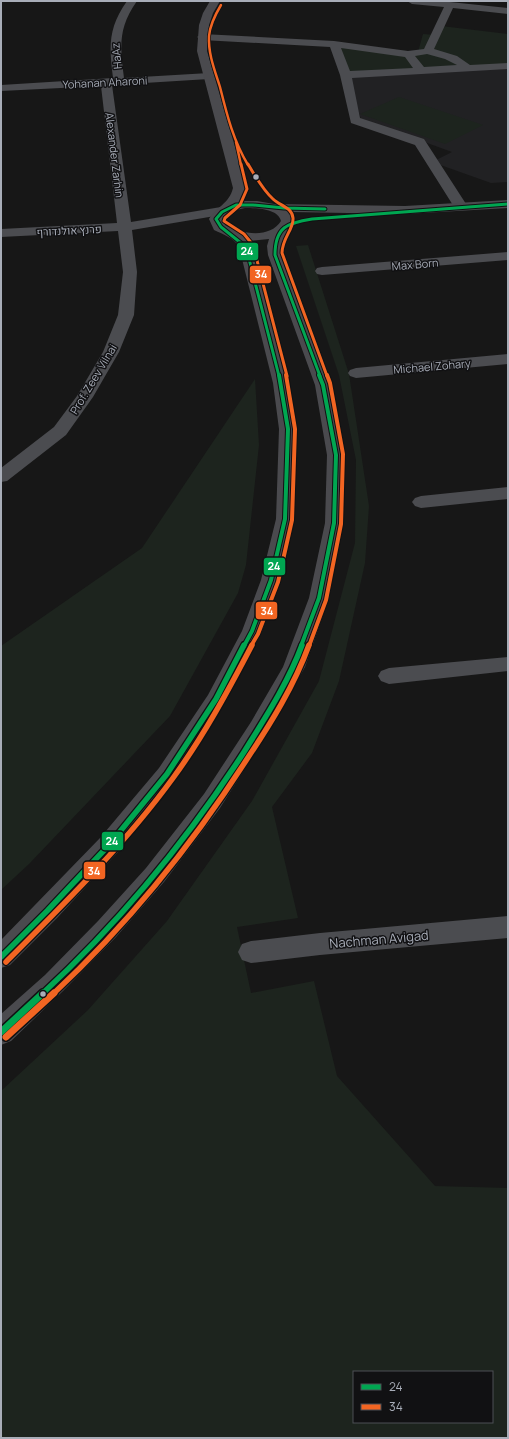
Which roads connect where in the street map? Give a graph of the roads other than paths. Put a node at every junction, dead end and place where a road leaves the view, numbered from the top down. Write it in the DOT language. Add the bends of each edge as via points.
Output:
graph roads {
  1 [pos="215,1"];
  2 [pos="412,1"];
  3 [pos="446,3"];
  4 [pos="129,5"];
  5 [pos="508,11"];
  6 [pos="202,37"];
  7 [pos="334,44"];
  8 [pos="428,51"];
  9 [pos="408,54"];
  10 [pos="508,66"];
  11 [pos="467,68"];
  12 [pos="421,71"];
  13 [pos="346,75"];
  14 [pos="209,76"];
  15 [pos="106,82"];
  16 [pos="119,82"];
  17 [pos="1,88"];
  18 [pos="228,140"];
  19 [pos="508,204"];
  20 [pos="461,207"];
  21 [pos="274,208"];
  22 [pos="225,209"];
  23 [pos="405,210"];
  24 [pos="131,227"];
  25 [pos="282,228"];
  26 [pos="229,232"];
  27 [pos="1,233"];
  28 [pos="508,256"];
  29 [pos="322,271"];
  30 [pos="508,359"];
  31 [pos="356,373"];
  32 [pos="1,477"];
  33 [pos="508,493"];
  34 [pos="421,502"];
  35 [pos="508,664"];
  36 [pos="389,676"];
  37 [pos="508,927"];
  38 [pos="251,952"];
  39 [pos="1,956"];
  40 [pos="1,1032"];
  1 -- 6 [label="street"];
  2 -- 3 [label="street"];
  3 -- 5 [label="street"];
  3 -- 8 [label="street"];
  4 -- 16 [label="street, HaAz" via="118,22 114,40"];
  6 -- 7 [label="street"];
  6 -- 14 [label="street" via="202,51"];
  7 -- 9 [label="street"];
  7 -- 13 [label="street"];
  8 -- 9 [label="street"];
  8 -- 11 [label="street" via="458,60"];
  9 -- 12 [label="street"];
  10 -- 11 [label="street"];
  11 -- 12 [label="street"];
  12 -- 13 [label="street"];
  13 -- 20 [label="street" via="355,120 420,142"];
  14 -- 16 [label="street, Yohanan Aharoni"];
  14 -- 18 [label="street"];
  15 -- 16 [label="street, Yohanan Aharoni"];
  15 -- 17 [label="street, Yohanan Aharoni"];
  15 -- 24 [label="street, Alexander Zarhin"];
  18 -- 21 [label="street" via="254,185"];
  18 -- 22 [label="street" via="240,188 236,198"];
  19 -- 20 [label="street"];
  20 -- 23 [label="street"];
  21 -- 22 [label="street" via="245,204"];
  21 -- 23 [label="street"];
  21 -- 25 [label="street" via="286,216 287,221"];
  22 -- 24 [label="street, פרנץ אולנדורף"];
  22 -- 26 [label="street" via="216,219 217,223"];
  23 -- 25 [label="street" via="308,220"];
  24 -- 26 [label="street, פרנץ אולנדורף" via="201,228"];
  24 -- 27 [label="street, פרנץ אולנדורף"];
  24 -- 32 [label="street, Prof. Zeev Vilnai" via="126,315 111,352 85,397 60,431"];
  25 -- 26 [label="street" via="272,233 253,236"];
  25 -- 40 [label="street" via="274,246 274,255 323,385 336,455 334,523 319,598 294,667 212,801 155,875 107,928 54,983"];
  26 -- 39 [label="street" via="240,238 246,247 281,383 288,429 285,519 272,580 252,630 216,699 166,774 109,845"];
  28 -- 29 [label="street, Max Born"];
  30 -- 31 [label="street, Michael Zohary"];
  33 -- 34 [label="street"];
  35 -- 36 [label="street"];
  37 -- 38 [label="street, Nachman Avigad"];
}
